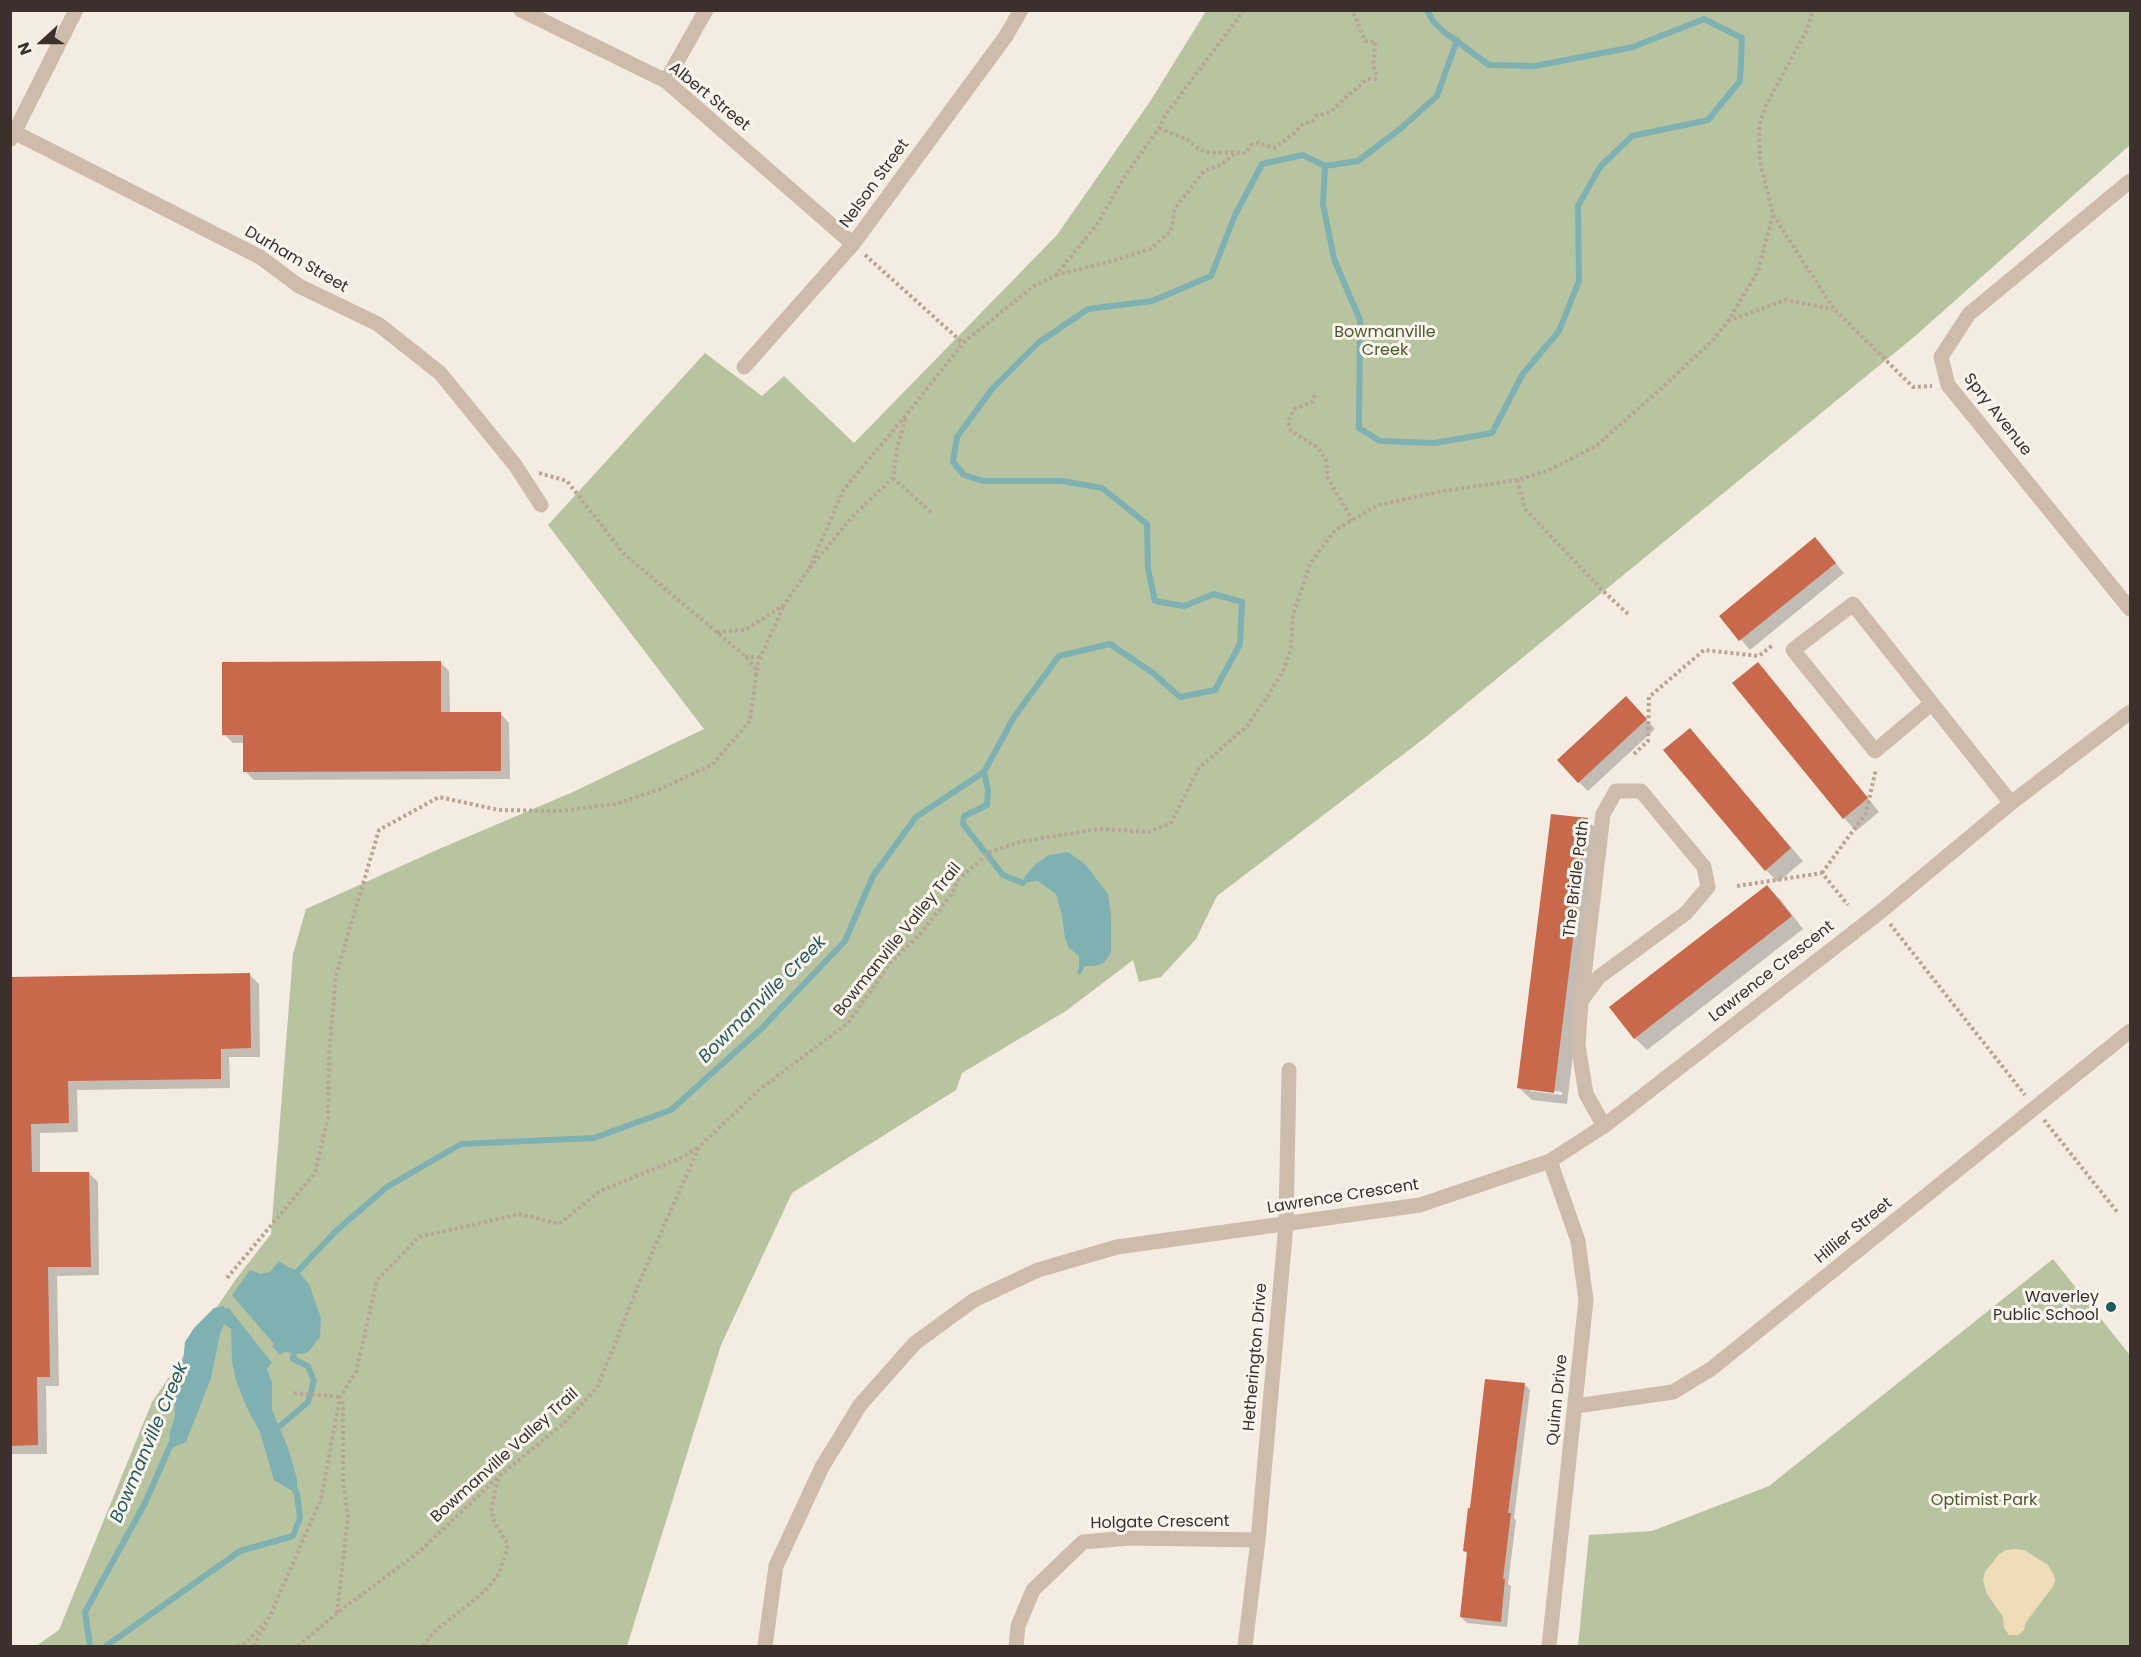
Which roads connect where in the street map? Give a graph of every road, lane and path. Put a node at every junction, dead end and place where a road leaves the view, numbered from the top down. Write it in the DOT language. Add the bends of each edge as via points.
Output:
graph roads {
  1 [pos="76,10"];
  2 [pos="521,10"];
  3 [pos="706,10"];
  4 [pos="1021,10"];
  5 [pos="1244,10"];
  6 [pos="1350,10"];
  7 [pos="1813,10"];
  8 [pos="666,81"];
  9 [pos="1159,128"];
  10 [pos="12,134"];
  11 [pos="1236,152"];
  12 [pos="2130,181"];
  13 [pos="1773,215"];
  14 [pos="853,244"];
  15 [pos="1055,276"];
  16 [pos="1834,309"];
  17 [pos="1728,321"];
  18 [pos="963,343"];
  19 [pos="744,368"];
  20 [pos="1948,385"];
  21 [pos="1315,395"];
  22 [pos="907,414"];
  23 [pos="515,465"];
  24 [pos="893,478"];
  25 [pos="1517,480"];
  26 [pos="541,505"];
  27 [pos="931,512"];
  28 [pos="1352,520"];
  29 [pos="809,569"];
  30 [pos="784,605"];
  31 [pos="2130,609"];
  32 [pos="1628,614"];
  33 [pos="717,632"];
  34 [pos="1774,644"];
  35 [pos="745,657"];
  36 [pos="761,657"];
  37 [pos="757,676"];
  38 [pos="1931,704"];
  39 [pos="2130,712"];
  40 [pos="1634,754"];
  41 [pos="1876,769"];
  42 [pos="2011,803"];
  43 [pos="1822,873"];
  44 [pos="1737,886"];
  45 [pos="1848,905"];
  46 [pos="1880,912"];
  47 [pos="1581,1001"];
  48 [pos="2130,1031"];
  49 [pos="1289,1070"];
  50 [pos="2036,1108"];
  51 [pos="1604,1126"];
  52 [pos="699,1147"];
  53 [pos="1550,1161"];
  54 [pos="2118,1214"];
  55 [pos="1286,1224"];
  56 [pos="226,1278"];
  57 [pos="294,1393"];
  58 [pos="340,1397"];
  59 [pos="1575,1406"];
  60 [pos="498,1477"];
  61 [pos="1258,1540"];
  62 [pos="337,1613"];
  63 [pos="269,1618"];
  64 [pos="237,1647"];
  65 [pos="254,1647"];
  66 [pos="298,1647"];
  67 [pos="423,1647"];
  68 [pos="765,1647"];
  69 [pos="1016,1647"];
  70 [pos="1245,1647"];
  71 [pos="1549,1647"];
  1 -- 10 [label="street"];
  2 -- 8 [label="street, Albert Street"];
  3 -- 8 [label="street"];
  4 -- 14 [label="street, Nelson Street"];
  5 -- 9 [label="path"];
  6 -- 11 [label="path" via="1365,41 1376,42 1375,79 1367,79 1330,112 1303,124 1274,148 1258,143 1246,153"];
  7 -- 13 [label="path, Bowmanville Valley Trail" via="1807,30 1766,105 1759,126 1760,161"];
  8 -- 14 [label="street, Albert Street"];
  9 -- 11 [label="path" via="1207,152"];
  9 -- 15 [label="path" via="1098,224"];
  10 -- 23 [label="street, Durham Street" via="260,257 299,286 378,324 440,373"];
  11 -- 15 [label="path" via="1221,165 1204,171 1175,208 1170,231 1150,249"];
  12 -- 20 [label="street, Spry Avenue" via="1969,314 1941,357"];
  13 -- 16 [label="path"];
  13 -- 17 [label="path, Bowmanville Valley Trail" via="1758,271"];
  14 -- 18 [label="path"];
  14 -- 19 [label="street, Nelson Street"];
  15 -- 18 [label="path" via="1034,286"];
  16 -- 17 [label="path" via="1785,300"];
  16 -- 20 [label="path" via="1913,387"];
  17 -- 25 [label="path, Bowmanville Valley Trail" via="1714,339 1596,446 1548,471"];
  18 -- 22 [label="path"];
  20 -- 31 [label="street, Spry Avenue"];
  21 -- 28 [label="path" via="1312,402 1294,409 1288,422 1291,431 1318,448 1326,459 1328,478"];
  22 -- 24 [label="path"];
  22 -- 29 [label="path" via="844,489"];
  23 -- 26 [label="street, Durham Street"];
  23 -- 33 [label="path" via="567,481 624,554"];
  24 -- 27 [label="path"];
  24 -- 29 [label="path" via="853,516"];
  25 -- 28 [label="path, Bowmanville Valley Trail" via="1378,505"];
  25 -- 32 [label="path" via="1526,510"];
  28 -- 52 [label="path, Bowmanville Valley Trail" via="1335,530 1310,564 1293,615 1291,648 1268,696 1246,726 1199,768 1172,823 1149,832 1100,829 1054,836 990,852 959,879 951,895 890,963 848,1023 760,1089"];
  29 -- 30 [label="path"];
  30 -- 33 [label="path" via="745,630"];
  30 -- 36 [label="path"];
  33 -- 35 [label="path"];
  34 -- 40 [label="path" via="1759,656 1704,650 1648,697 1648,741"];
  35 -- 36 [label="path"];
  35 -- 37 [label="path"];
  36 -- 37 [label="path"];
  37 -- 56 [label="path" via="750,721 712,765 660,789 616,804 559,811 499,810 439,797 379,830 336,975 328,1118 315,1173"];
  38 -- 38 [label="street" via="1853,604 1793,650 1875,751"];
  38 -- 42 [label="street"];
  39 -- 42 [label="street, Lawrence Crescent"];
  41 -- 43 [label="path" via="1866,813"];
  42 -- 46 [label="street, Lawrence Crescent"];
  43 -- 44 [label="path"];
  43 -- 45 [label="path"];
  46 -- 50 [label="path"];
  46 -- 51 [label="street, Lawrence Crescent"];
  47 -- 47 [label="street, The Bridle Path" via="1599,977 1686,913 1708,887 1704,867 1641,791 1616,791 1603,814"];
  47 -- 51 [label="street, The Bridle Path" via="1578,1045 1586,1094"];
  48 -- 50 [label="street, Hillier Street"];
  49 -- 55 [label="street, Hetherington Drive"];
  50 -- 54 [label="path"];
  50 -- 59 [label="street, Hillier Street" via="1711,1369 1673,1392"];
  51 -- 53 [label="street, Lawrence Crescent"];
  52 -- 58 [label="path" via="600,1191 559,1224 519,1214 419,1237 377,1280 356,1372"];
  52 -- 60 [label="path, Bowmanville Valley Trail" via="597,1388 564,1423"];
  53 -- 55 [label="street, Lawrence Crescent" via="1420,1205"];
  53 -- 59 [label="street, Quinn Drive" via="1578,1241 1586,1300"];
  55 -- 61 [label="street, Hetherington Drive"];
  55 -- 68 [label="street, Lawrence Crescent" via="1117,1247 1038,1270 974,1300 915,1343 860,1405 822,1467 776,1566"];
  57 -- 58 [label="path"];
  58 -- 62 [label="path" via="348,1516"];
  58 -- 63 [label="path" via="321,1499"];
  59 -- 71 [label="street, Quinn Drive"];
  60 -- 62 [label="path, Bowmanville Valley Trail" via="419,1552"];
  60 -- 67 [label="path" via="491,1511 508,1545 499,1574 484,1592 434,1632"];
  61 -- 69 [label="street, Holgate Crescent" via="1130,1538 1083,1542 1033,1590 1018,1626"];
  61 -- 70 [label="street, Hetherington Drive"];
  62 -- 66 [label="path, Bowmanville Valley Trail"];
  63 -- 64 [label="path"];
  63 -- 65 [label="path"];
}
